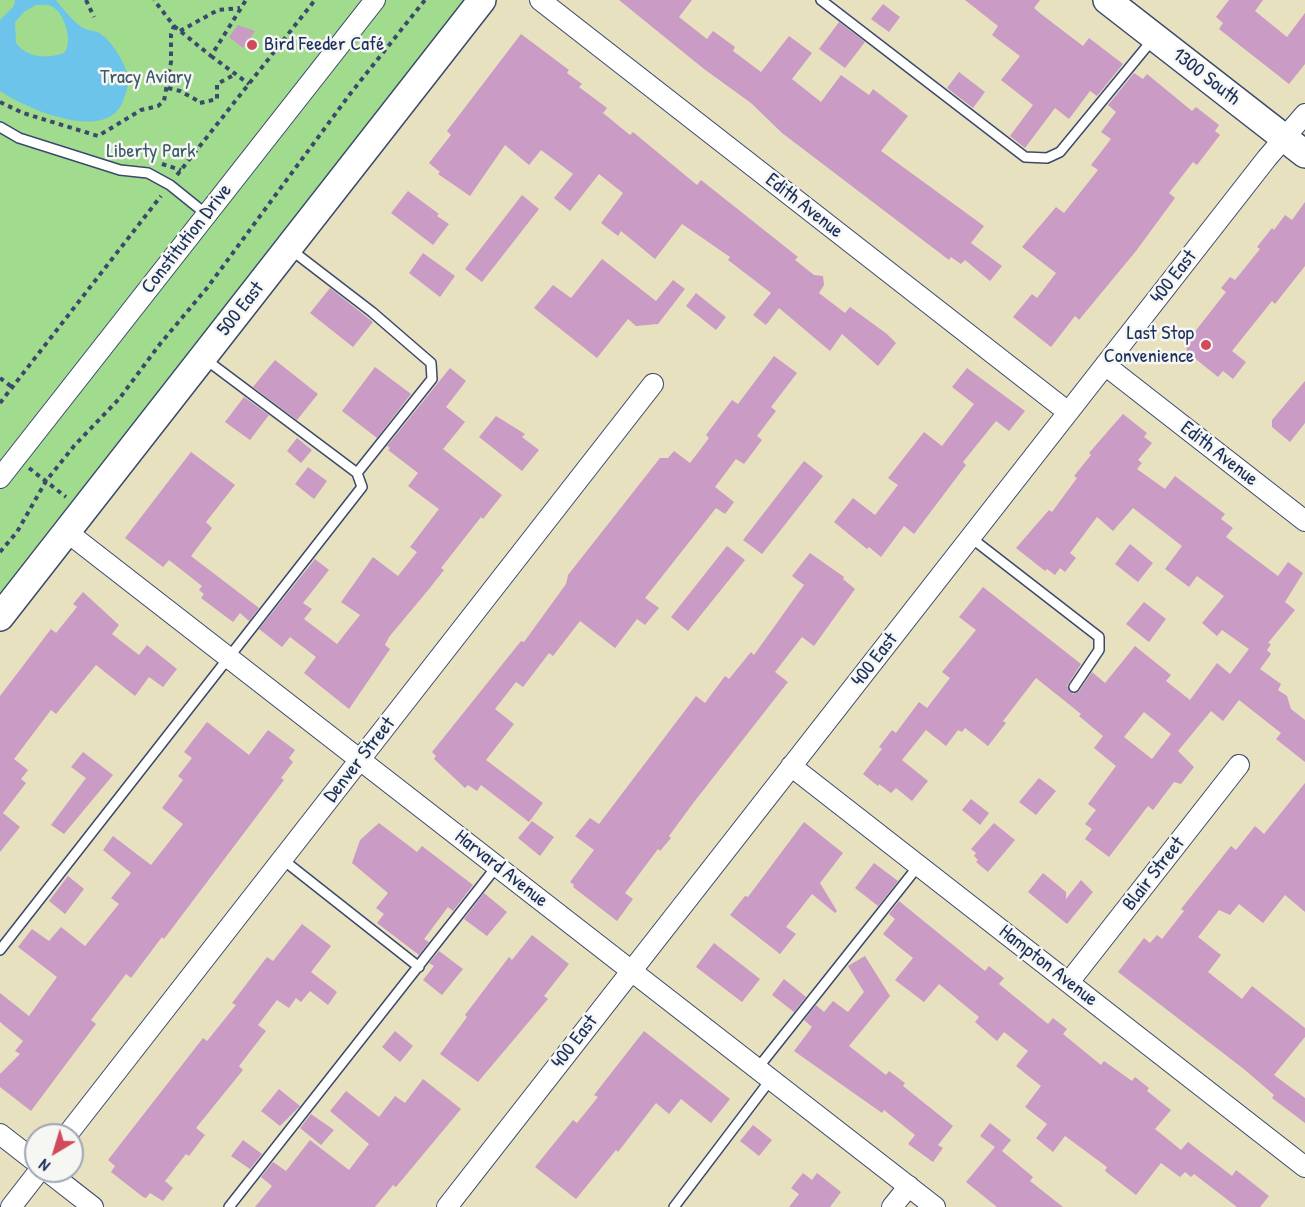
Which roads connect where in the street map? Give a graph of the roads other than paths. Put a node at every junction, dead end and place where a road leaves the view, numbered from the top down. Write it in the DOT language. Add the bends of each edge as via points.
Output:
graph roads {
  1 [pos="375,0"];
  2 [pos="482,0"];
  3 [pos="540,0"];
  4 [pos="821,0"];
  5 [pos="1107,0"];
  6 [pos="1155,38"];
  7 [pos="1305,114"];
  8 [pos="0,127"];
  9 [pos="1295,146"];
  10 [pos="206,214"];
  11 [pos="289,248"];
  12 [pos="203,357"];
  13 [pos="1105,364"];
  14 [pos="653,384"];
  15 [pos="1068,412"];
  16 [pos="357,473"];
  17 [pos="0,478"];
  18 [pos="1305,521"];
  19 [pos="67,532"];
  20 [pos="970,537"];
  21 [pos="0,617"];
  22 [pos="228,657"];
  23 [pos="1074,687"];
  24 [pos="360,760"];
  25 [pos="1239,765"];
  26 [pos="792,766"];
  27 [pos="282,859"];
  28 [pos="497,866"];
  29 [pos="919,866"];
  30 [pos="0,950"];
  31 [pos="419,967"];
  32 [pos="631,971"];
  33 [pos="1068,982"];
  34 [pos="764,1074"];
  35 [pos="76,1123"];
  36 [pos="0,1134"];
  37 [pos="24,1153"];
  38 [pos="1305,1167"];
  39 [pos="30,1183"];
  40 [pos="62,1183"];
  41 [pos="909,1186"];
  42 [pos="11,1207"];
  43 [pos="93,1207"];
  44 [pos="229,1207"];
  45 [pos="447,1207"];
  46 [pos="674,1207"];
  47 [pos="892,1207"];
  48 [pos="935,1207"];
  1 -- 10 [label="street, Constitution Drive"];
  2 -- 11 [label="street, 500 East"];
  3 -- 15 [label="street, Edith Avenue"];
  4 -- 6 [label="lane" via="1025,157 1047,158 1060,152"];
  5 -- 6 [label="street, 1300 South"];
  6 -- 9 [label="street, 1300 South"];
  7 -- 9 [label="street, 400 East"];
  8 -- 10 [label="lane" via="19,138 120,170 147,173 170,185"];
  9 -- 13 [label="street, 400 East"];
  10 -- 17 [label="street, Constitution Drive"];
  11 -- 12 [label="street, 500 East"];
  11 -- 16 [label="lane" via="431,363 432,379"];
  12 -- 16 [label="lane"];
  12 -- 19 [label="street, 500 East"];
  13 -- 15 [label="street, 400 East"];
  13 -- 18 [label="street, Edith Avenue"];
  14 -- 24 [label="street, Denver Street"];
  15 -- 20 [label="street, 400 East"];
  16 -- 22 [label="lane" via="362,487"];
  19 -- 21 [label="street, 500 East"];
  19 -- 22 [label="street, Harvard Avenue"];
  20 -- 23 [label="lane" via="1099,638 1099,650"];
  20 -- 26 [label="street, 400 East"];
  22 -- 24 [label="street, Harvard Avenue"];
  22 -- 30 [label="lane"];
  24 -- 27 [label="street, Denver Street"];
  24 -- 28 [label="street, Harvard Avenue"];
  25 -- 33 [label="street, Blair Street"];
  26 -- 29 [label="street, Hampton Avenue"];
  26 -- 32 [label="street, 400 East"];
  27 -- 31 [label="lane"];
  27 -- 35 [label="street, Denver Street"];
  28 -- 31 [label="lane"];
  28 -- 32 [label="street, Harvard Avenue"];
  29 -- 33 [label="street, Hampton Avenue"];
  29 -- 34 [label="lane"];
  31 -- 44 [label="lane"];
  32 -- 34 [label="street, Harvard Avenue"];
  32 -- 45 [label="street, 400 East"];
  33 -- 38 [label="street, Hampton Avenue"];
  34 -- 41 [label="street, Harvard Avenue"];
  34 -- 46 [label="lane"];
  36 -- 37 [label="street"];
  39 -- 42 [label="street"];
  40 -- 43 [label="street"];
  41 -- 47 [label="street"];
  41 -- 48 [label="street, Harvard Avenue"];
}
